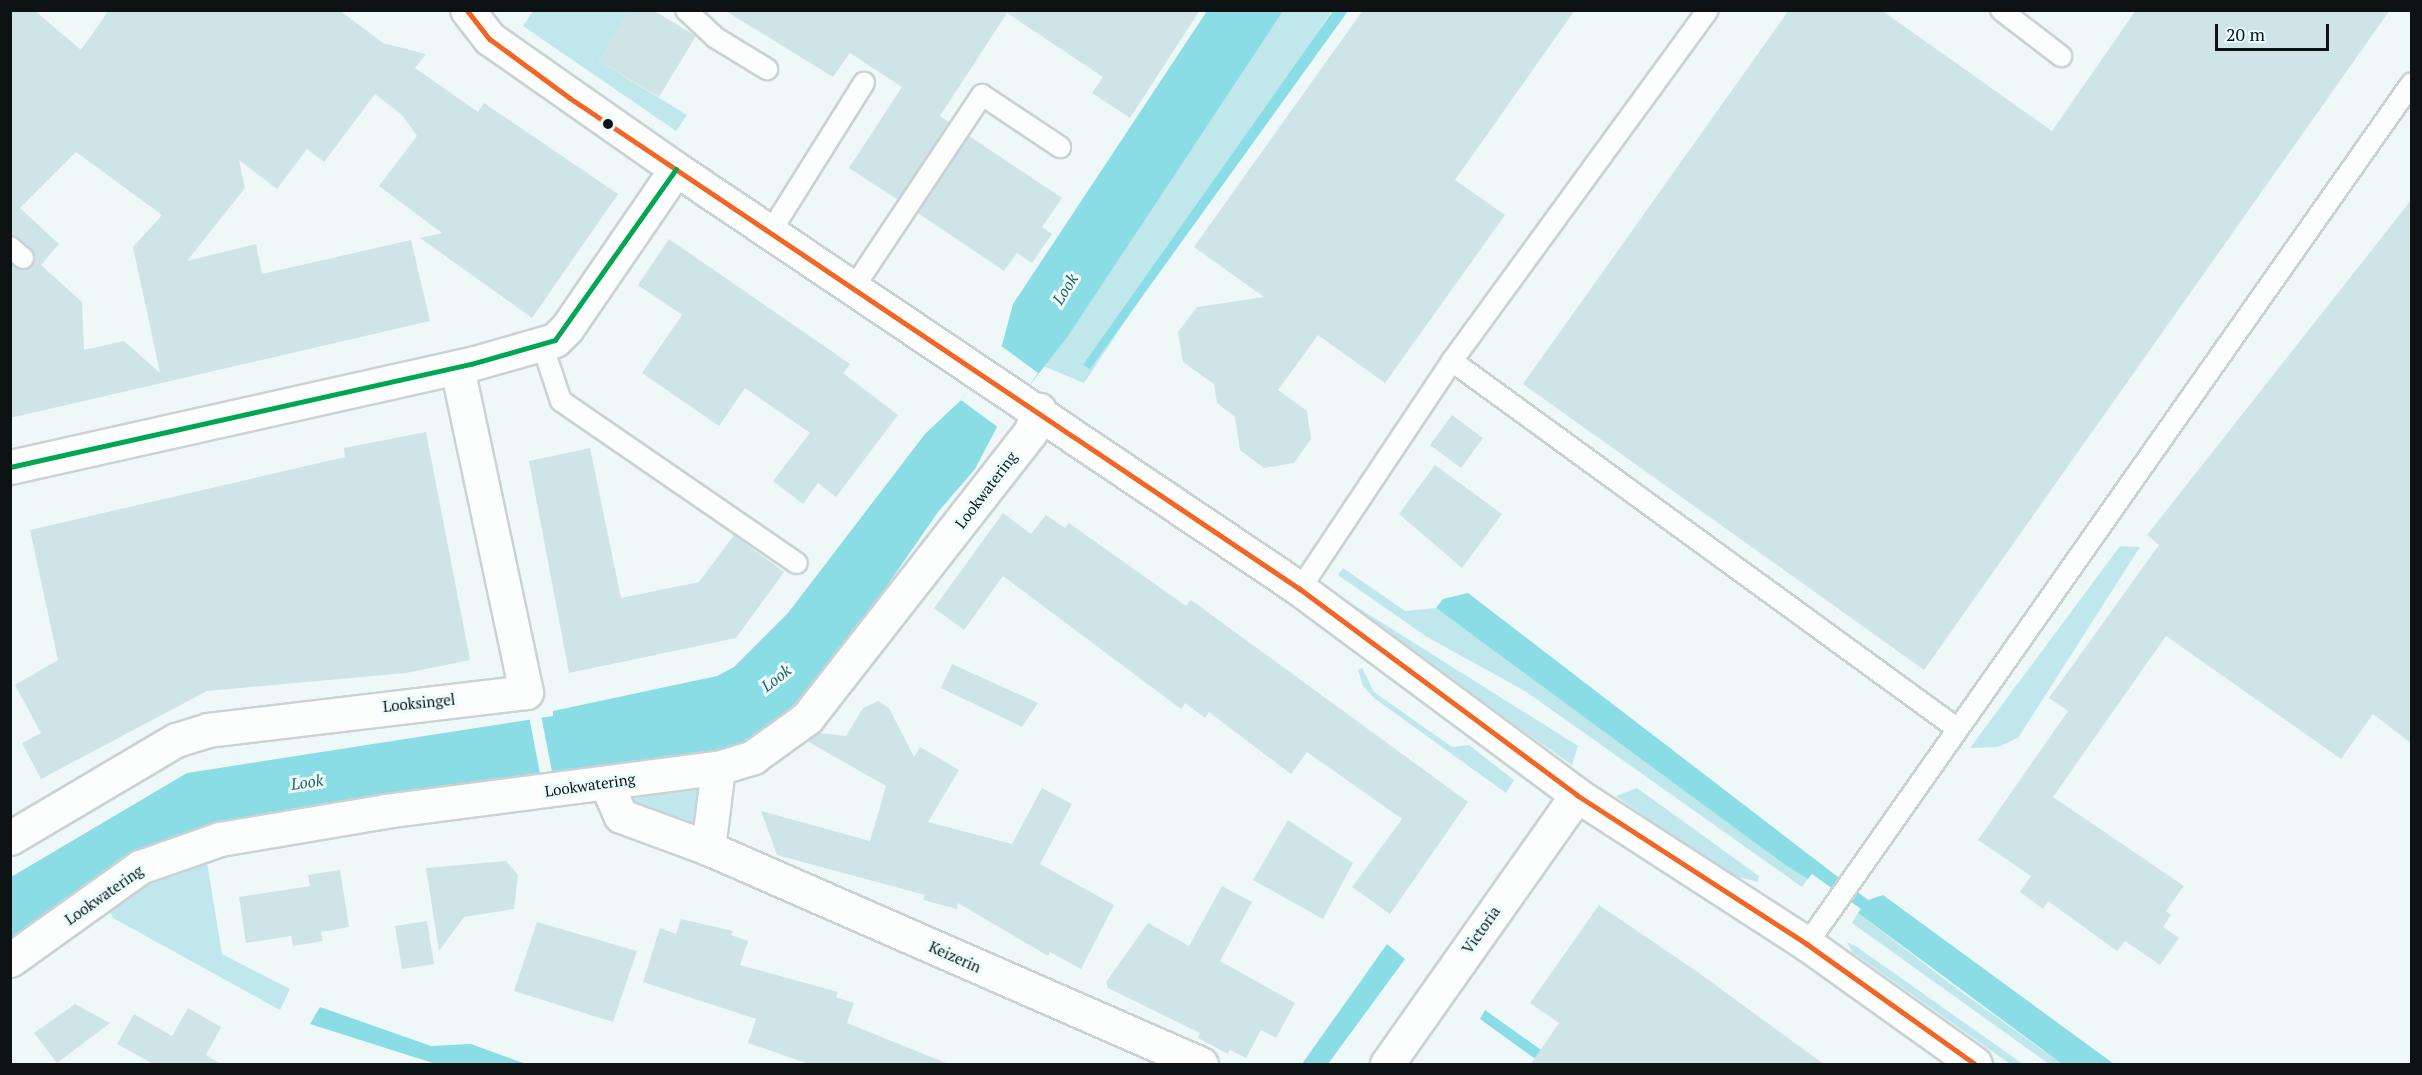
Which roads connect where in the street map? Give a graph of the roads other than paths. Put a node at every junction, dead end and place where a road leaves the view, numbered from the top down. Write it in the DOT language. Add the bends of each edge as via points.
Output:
graph roads {
  1 [pos="467,10"];
  2 [pos="686,10"];
  3 [pos="1708,10"];
  4 [pos="2001,10"];
  5 [pos="2061,56"];
  6 [pos="767,69"];
  7 [pos="864,83"];
  8 [pos="2412,83"];
  9 [pos="1060,147"];
  10 [pos="676,169"];
  11 [pos="771,231"];
  12 [pos="854,287"];
  13 [pos="542,344"];
  14 [pos="1452,361"];
  15 [pos="457,367"];
  16 [pos="1030,404"];
  17 [pos="10,467"];
  18 [pos="797,563"];
  19 [pos="1300,589"];
  20 [pos="1955,727"];
  21 [pos="718,768"];
  22 [pos="606,783"];
  23 [pos="1576,795"];
  24 [pos="10,838"];
  25 [pos="708,848"];
  26 [pos="1807,944"];
  27 [pos="10,960"];
  28 [pos="1201,1065"];
  29 [pos="1387,1065"];
  30 [pos="1975,1065"];
  1 -- 10 [label="street" via="490,39"];
  2 -- 6 [label="lane" via="716,38"];
  3 -- 14 [label="lane"];
  4 -- 5 [label="lane"];
  7 -- 11 [label="lane"];
  8 -- 20 [label="lane"];
  9 -- 12 [label="lane" via="982,95"];
  10 -- 11 [label="street"];
  10 -- 13 [label="street" via="567,328"];
  11 -- 12 [label="street"];
  12 -- 16 [label="street"];
  13 -- 15 [label="street"];
  13 -- 18 [label="lane" via="561,401"];
  14 -- 19 [label="lane"];
  14 -- 20 [label="lane"];
  15 -- 17 [label="street"];
  15 -- 24 [label="street, Looksingel" via="526,692 208,730 176,740"];
  16 -- 19 [label="street"];
  16 -- 21 [label="street, Lookwatering" via="1030,433 807,718 753,757"];
  19 -- 23 [label="street"];
  20 -- 26 [label="lane"];
  21 -- 22 [label="street, Lookwatering"];
  21 -- 25 [label="street"];
  22 -- 25 [label="street, Keizerin" via="621,816"];
  22 -- 27 [label="street, Lookwatering" via="220,839 140,867"];
  23 -- 26 [label="street"];
  23 -- 29 [label="street, Victoria"];
  25 -- 28 [label="street, Keizerin"];
  26 -- 30 [label="street"];
}
